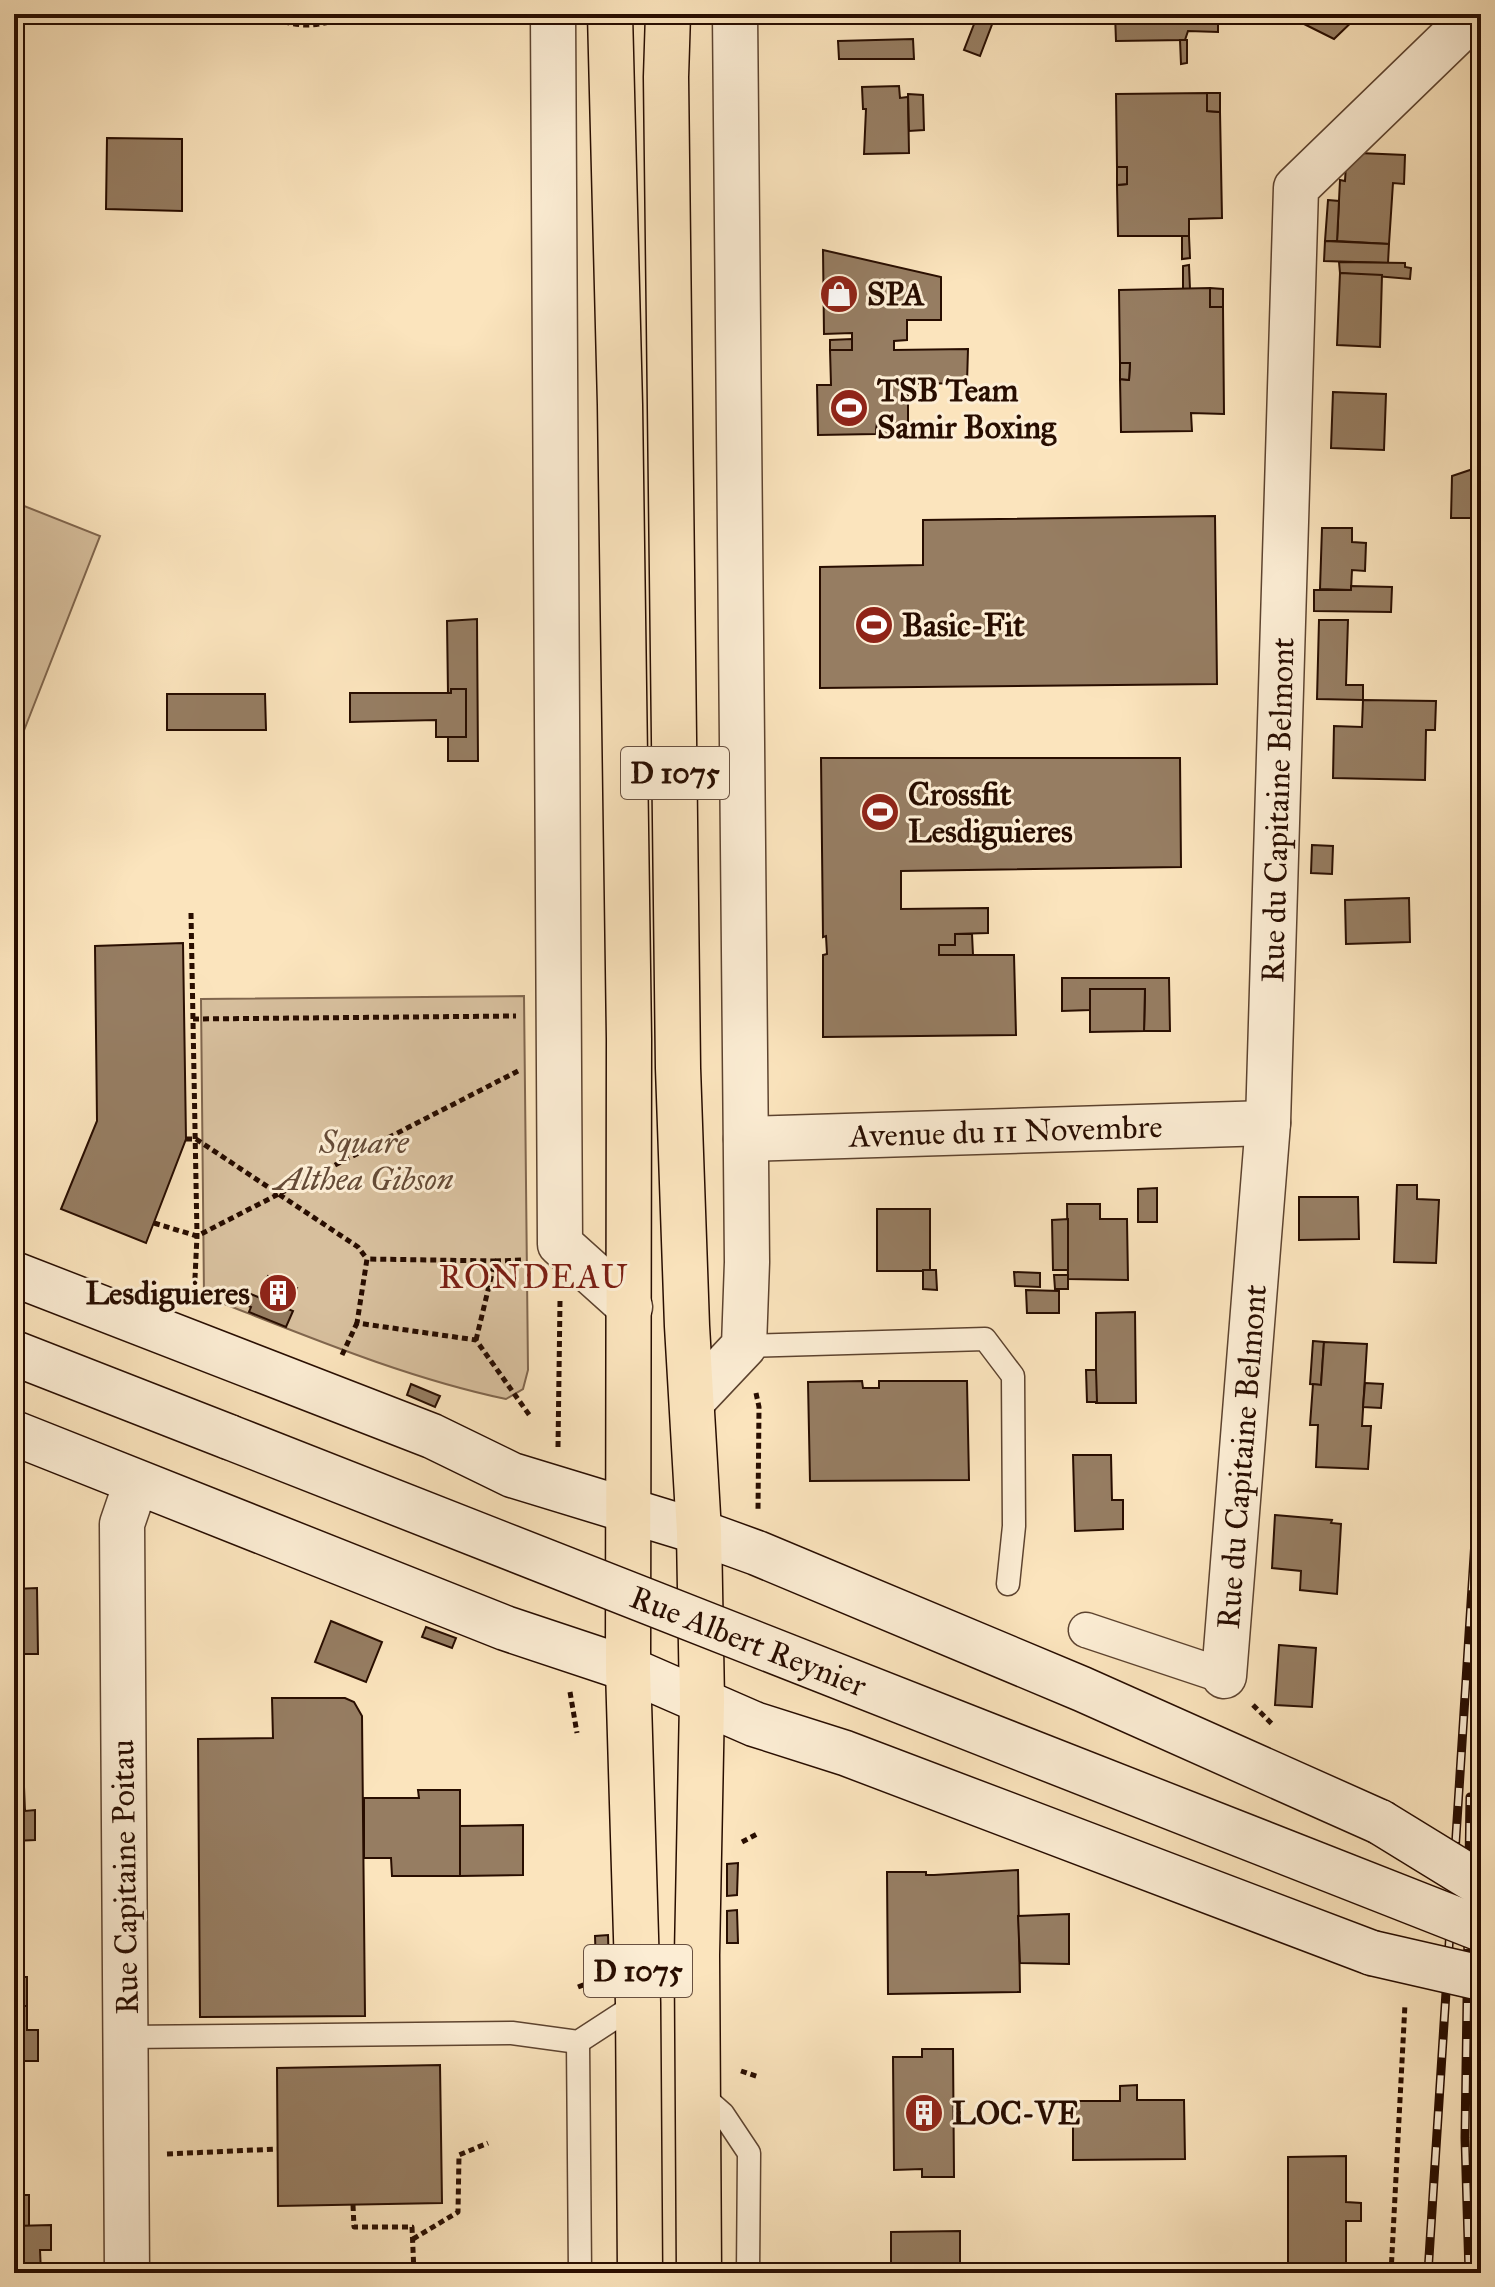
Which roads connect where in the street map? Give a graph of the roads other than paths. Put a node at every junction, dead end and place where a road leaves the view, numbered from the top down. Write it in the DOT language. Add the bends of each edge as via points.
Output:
graph roads {
  1 [pos="553,14"];
  2 [pos="610,14"];
  3 [pos="668,14"];
  4 [pos="735,14"];
  5 [pos="1470,14"];
  6 [pos="1268,1123"];
  7 [pos="746,1139"];
  8 [pos="14,1274"];
  9 [pos="630,1307"];
  10 [pos="744,1346"];
  11 [pos="14,1353"];
  12 [pos="693,1400"];
  13 [pos="14,1433"];
  14 [pos="136,1483"];
  15 [pos="627,1512"];
  16 [pos="699,1532"];
  17 [pos="1008,1584"];
  18 [pos="1086,1630"];
  19 [pos="628,1669"];
  20 [pos="1224,1676"];
  21 [pos="702,1702"];
  22 [pos="1481,1884"];
  23 [pos="1481,1929"];
  24 [pos="1481,1978"];
  25 [pos="638,2003"];
  26 [pos="126,2037"];
  27 [pos="578,2042"];
  28 [pos="697,2091"];
  29 [pos="127,2273"];
  30 [pos="580,2273"];
  31 [pos="640,2273"];
  32 [pos="699,2273"];
  33 [pos="748,2273"];
  1 -- 9 [label="street" via="548,1252"];
  2 -- 9 [label="main road, D 1075"];
  3 -- 12 [label="main road, D 1075" via="678,1068"];
  4 -- 7 [label="street"];
  5 -- 6 [label="street, Rue du Capitaine Belmont" via="1296,188"];
  6 -- 7 [label="street, Avenue du 11 Novembre"];
  6 -- 20 [label="street, Rue du Capitaine Belmont"];
  7 -- 10 [label="street"];
  8 -- 15 [label="street" via="432,1436 512,1475"];
  9 -- 15 [label="main road, D 1075"];
  10 -- 12 [label="street"];
  10 -- 17 [label="lane" via="985,1339 1013,1376 1014,1526"];
  11 -- 23 [label="street, Rue Albert Reynier, bridge"];
  12 -- 16 [label="main road, D 1075"];
  13 -- 14 [label="street"];
  14 -- 19 [label="street" via="505,1628"];
  14 -- 26 [label="street, Rue Capitaine Poitau" via="122,1524"];
  15 -- 16 [label="street"];
  15 -- 19 [label="main road, D 1075"];
  16 -- 21 [label="main road, D 1075"];
  16 -- 22 [label="street, bridge" via="1082,1689 1380,1822"];
  18 -- 20 [label="street"];
  19 -- 21 [label="street"];
  19 -- 25 [label="main road, D 1075"];
  21 -- 24 [label="street, bridge" via="1372,1953"];
  21 -- 28 [label="main road, D 1075"];
  25 -- 27 [label="lane"];
  25 -- 31 [label="main road, D 1075"];
  26 -- 27 [label="lane" via="512,2033"];
  26 -- 29 [label="street, Rue Capitaine Poitau"];
  27 -- 30 [label="lane"];
  28 -- 32 [label="main road, D 1075"];
  28 -- 33 [label="lane" via="723,2114 749,2153"];
}
